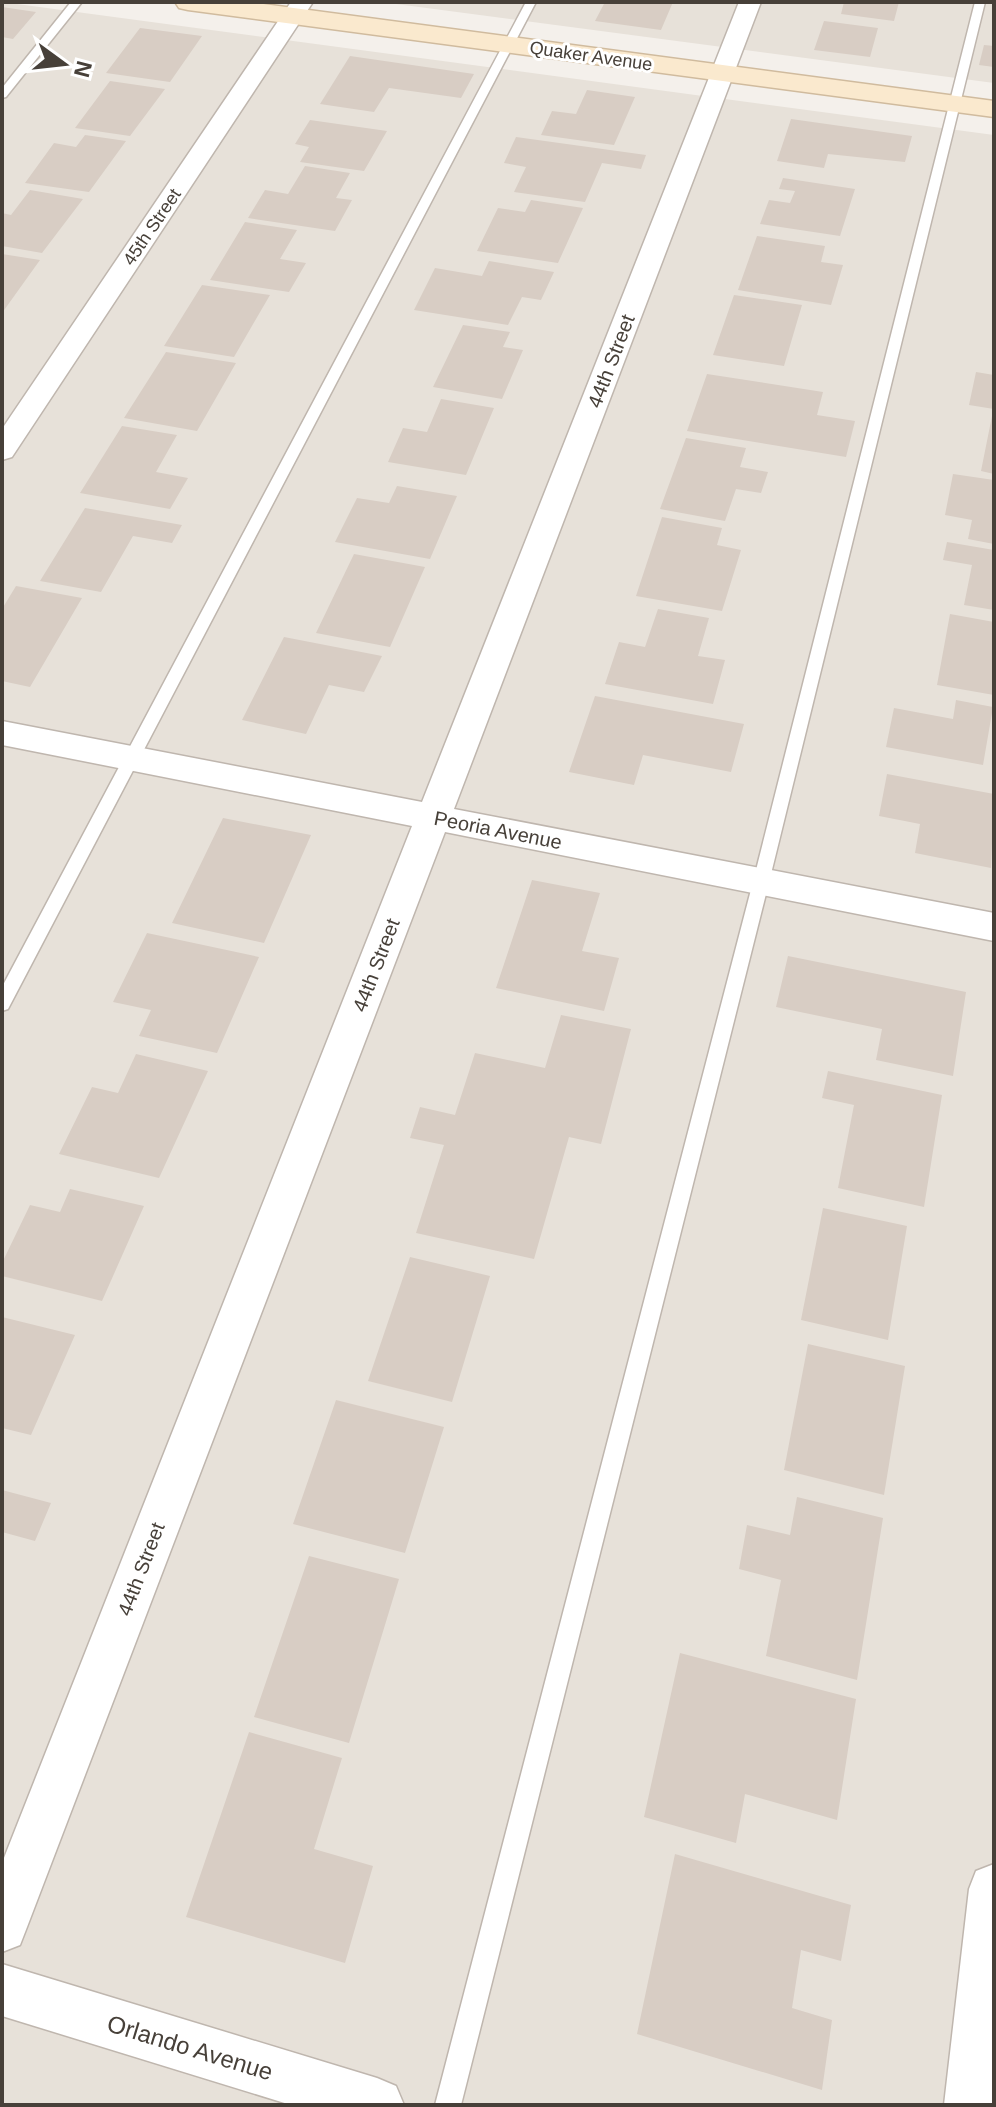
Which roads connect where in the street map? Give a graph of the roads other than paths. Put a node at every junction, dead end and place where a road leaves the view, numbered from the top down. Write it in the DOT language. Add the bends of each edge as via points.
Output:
graph roads {
  1 [pos="77,2"];
  2 [pos="188,2"];
  3 [pos="531,2"];
  4 [pos="750,2"];
  5 [pos="980,2"];
  6 [pos="297,9"];
  7 [pos="509,45"];
  8 [pos="722,73"];
  9 [pos="2,95"];
  10 [pos="955,104"];
  11 [pos="994,109"];
  12 [pos="2,451"];
  13 [pos="2,733"];
  14 [pos="131,759"];
  15 [pos="433,818"];
  16 [pos="761,882"];
  17 [pos="994,927"];
  18 [pos="2,1004"];
  19 [pos="994,1889"];
  20 [pos="2,1927"];
  21 [pos="2,1990"];
  22 [pos="377,2105"];
  23 [pos="448,2105"];
  24 [pos="971,2105"];
  1 -- 9 [label="lane"];
  2 -- 6 [label="main road, Quaker Avenue"];
  3 -- 7 [label="lane"];
  4 -- 8 [label="street, 44th Street"];
  5 -- 10 [label="lane"];
  6 -- 7 [label="main road, Quaker Avenue"];
  6 -- 12 [label="street, 45th Street"];
  7 -- 8 [label="main road, Quaker Avenue"];
  7 -- 14 [label="lane"];
  8 -- 10 [label="main road, Quaker Avenue"];
  8 -- 15 [label="street, 44th Street"];
  10 -- 11 [label="main road, Quaker Avenue"];
  10 -- 16 [label="lane"];
  13 -- 14 [label="street, Peoria Avenue"];
  14 -- 15 [label="street, Peoria Avenue"];
  14 -- 18 [label="lane"];
  15 -- 16 [label="street, Peoria Avenue"];
  15 -- 20 [label="street, 44th Street"];
  16 -- 17 [label="street, Peoria Avenue"];
  16 -- 23 [label="lane"];
  19 -- 24 [label="street"];
  21 -- 22 [label="street, Orlando Avenue"];
}
